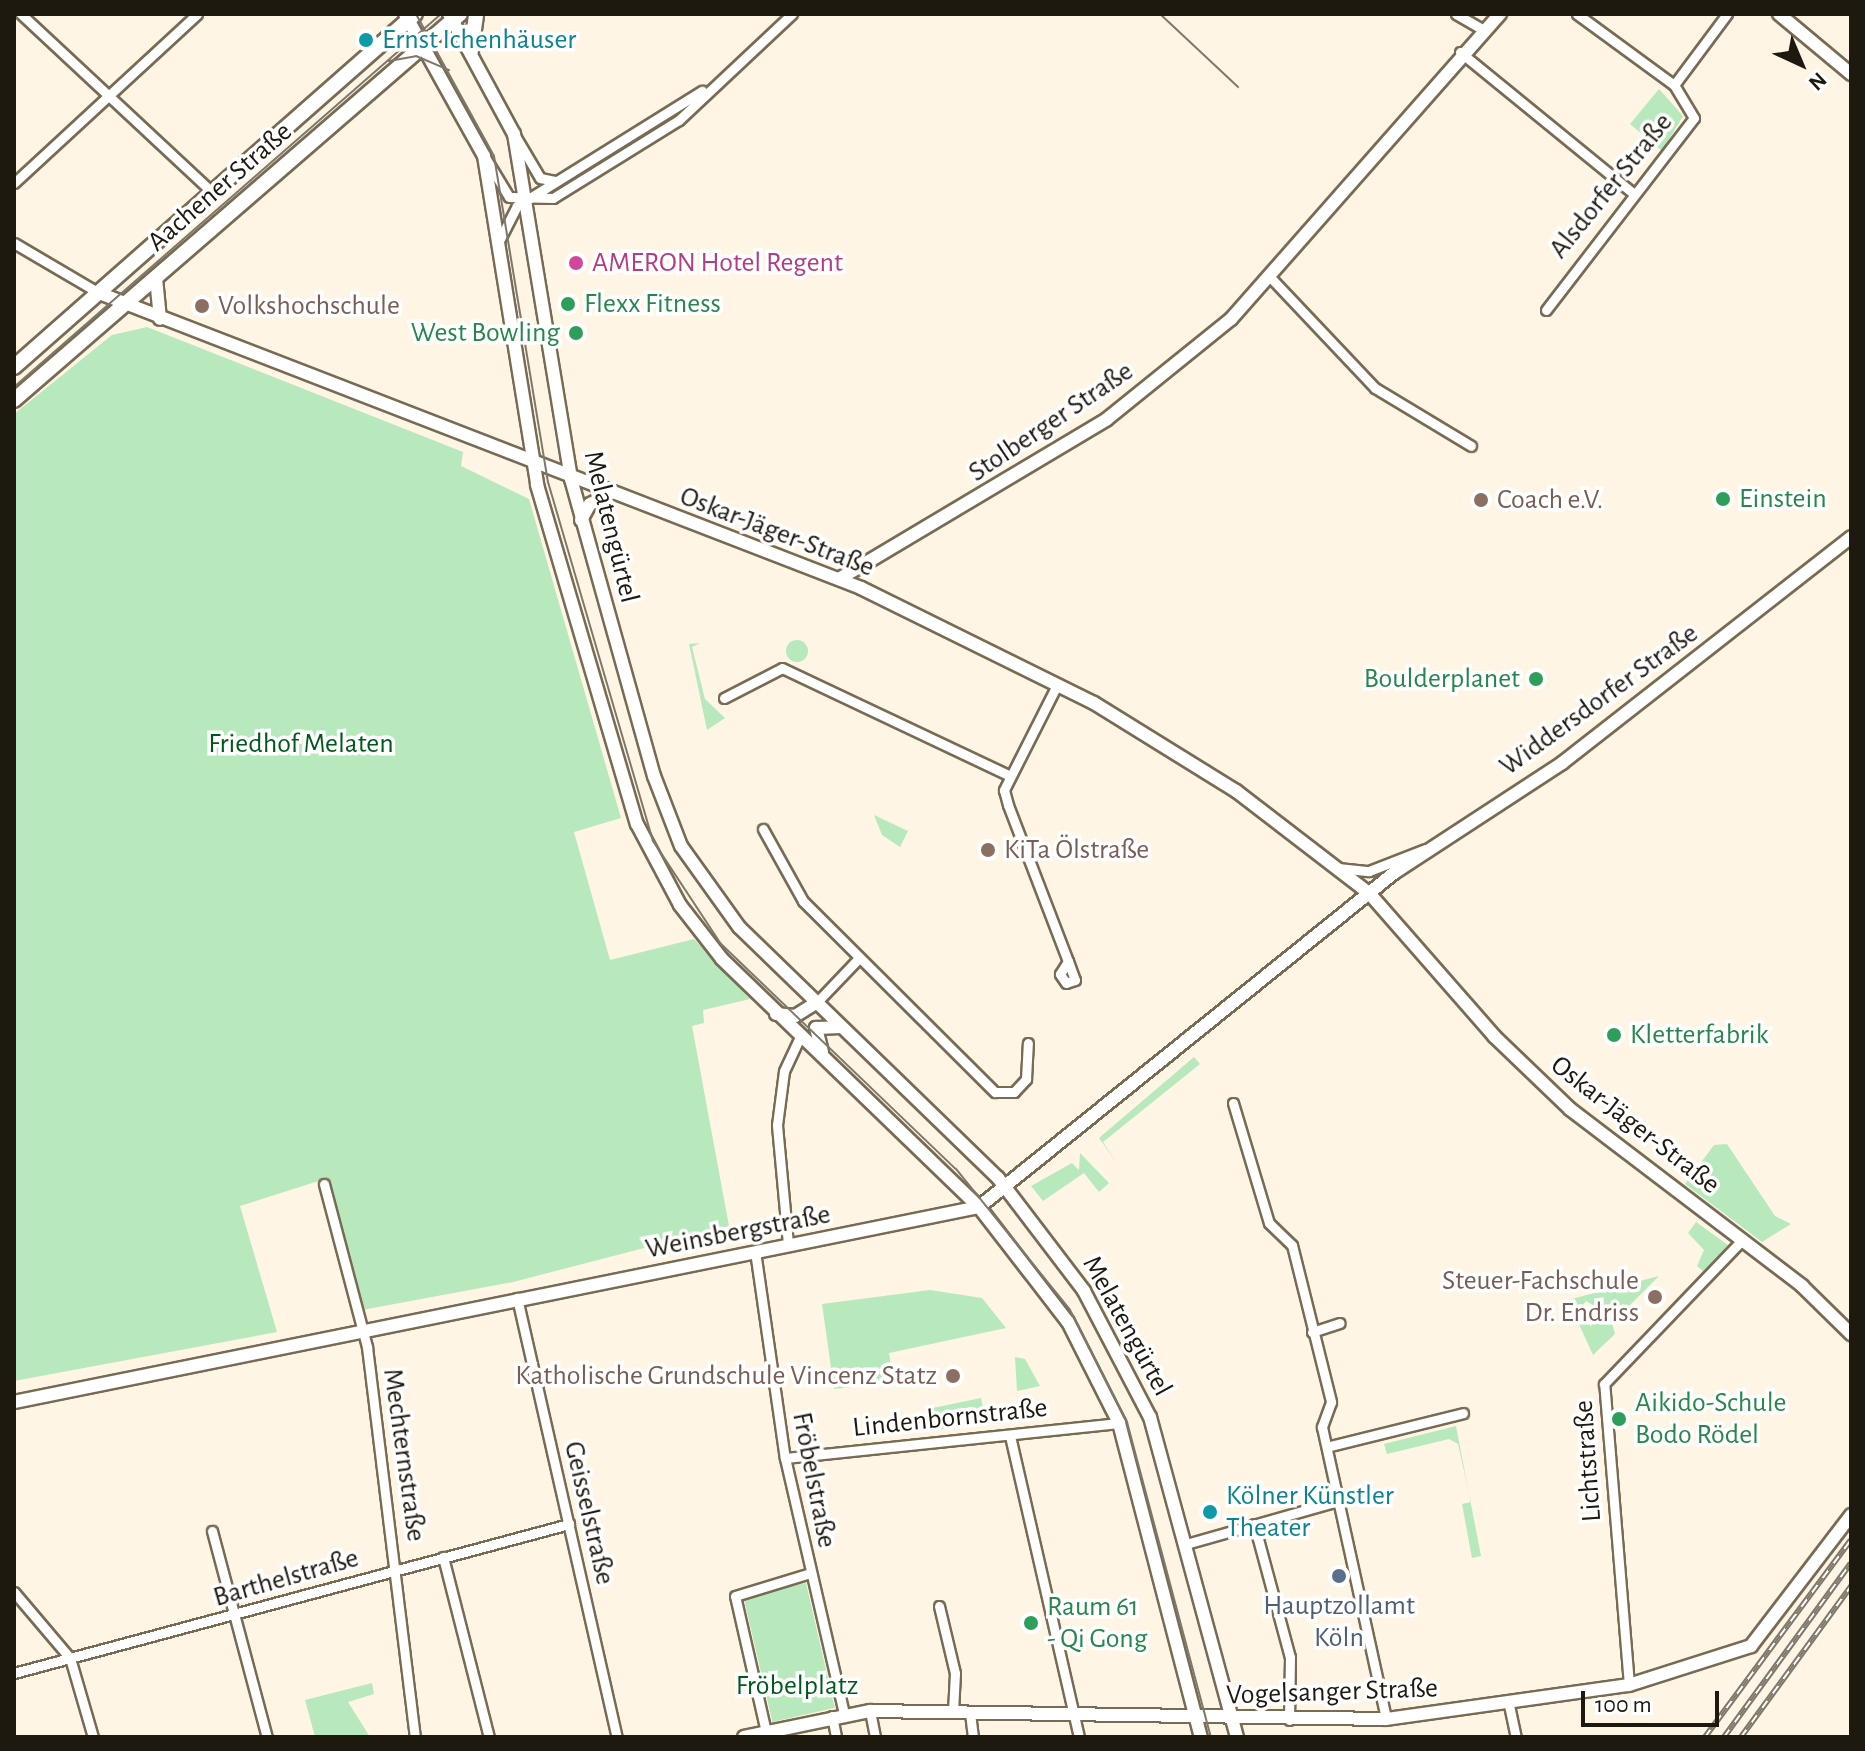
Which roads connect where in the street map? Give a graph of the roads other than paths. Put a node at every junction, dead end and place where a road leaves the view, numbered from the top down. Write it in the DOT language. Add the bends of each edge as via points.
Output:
graph roads {
  1 [pos="197,14"];
  2 [pos="476,14"];
  3 [pos="792,14"];
  4 [pos="1456,14"];
  5 [pos="1500,14"];
  6 [pos="1577,14"];
  7 [pos="1727,14"];
  8 [pos="1779,14"];
  9 [pos="25,15"];
  10 [pos="409,16"];
  11 [pos="454,16"];
  12 [pos="1482,29"];
  13 [pos="425,45"];
  14 [pos="471,51"];
  15 [pos="1460,52"];
  16 [pos="1851,74"];
  17 [pos="1674,85"];
  18 [pos="711,86"];
  19 [pos="106,94"];
  20 [pos="514,134"];
  21 [pos="484,156"];
  22 [pos="559,181"];
  23 [pos="14,183"];
  24 [pos="214,194"];
  25 [pos="1634,194"];
  26 [pos="526,199"];
  27 [pos="544,200"];
  28 [pos="529,218"];
  29 [pos="500,239"];
  30 [pos="14,243"];
  31 [pos="156,278"];
  32 [pos="1271,278"];
  33 [pos="99,293"];
  34 [pos="124,306"];
  35 [pos="1546,310"];
  36 [pos="160,319"];
  37 [pos="103,324"];
  38 [pos="14,367"];
  39 [pos="14,400"];
  40 [pos="1471,446"];
  41 [pos="533,463"];
  42 [pos="571,479"];
  43 [pos="610,494"];
  44 [pos="581,520"];
  45 [pos="1851,537"];
  46 [pos="839,579"];
  47 [pos="1057,685"];
  48 [pos="724,698"];
  49 [pos="1008,775"];
  50 [pos="763,829"];
  51 [pos="1425,849"];
  52 [pos="1338,868"];
  53 [pos="1369,893"];
  54 [pos="858,959"];
  55 [pos="1068,961"];
  56 [pos="817,1002"];
  57 [pos="776,1014"];
  58 [pos="848,1030"];
  59 [pos="800,1037"];
  60 [pos="1028,1043"];
  61 [pos="823,1054"];
  62 [pos="1233,1103"];
  63 [pos="324,1184"];
  64 [pos="1007,1189"];
  65 [pos="979,1207"];
  66 [pos="1742,1240"];
  67 [pos="788,1244"];
  68 [pos="755,1251"];
  69 [pos="517,1298"];
  70 [pos="1340,1323"];
  71 [pos="363,1329"];
  72 [pos="1312,1332"];
  73 [pos="1851,1334"];
  74 [pos="14,1402"];
  75 [pos="1463,1413"];
  76 [pos="1119,1423"];
  77 [pos="1010,1436"];
  78 [pos="1330,1446"];
  79 [pos="785,1458"];
  80 [pos="1342,1500"];
  81 [pos="1851,1515"];
  82 [pos="569,1524"];
  83 [pos="1254,1524"];
  84 [pos="212,1531"];
  85 [pos="1186,1544"];
  86 [pos="443,1557"];
  87 [pos="397,1570"];
  88 [pos="810,1573"];
  89 [pos="14,1592"];
  90 [pos="939,1606"];
  91 [pos="234,1616"];
  92 [pos="70,1658"];
  93 [pos="14,1673"];
  94 [pos="1629,1685"];
  95 [pos="1509,1705"];
  96 [pos="870,1711"];
  97 [pos="953,1712"];
  98 [pos="970,1713"];
  99 [pos="838,1715"];
  100 [pos="1075,1716"];
  101 [pos="1195,1718"];
  102 [pos="1386,1719"];
  103 [pos="1233,1720"];
  104 [pos="1289,1720"];
  105 [pos="766,1732"];
  106 [pos="93,1737"];
  107 [pos="267,1737"];
  108 [pos="415,1737"];
  109 [pos="489,1737"];
  110 [pos="617,1737"];
  111 [pos="744,1737"];
  112 [pos="836,1737"];
  113 [pos="875,1737"];
  114 [pos="973,1737"];
  115 [pos="1079,1737"];
  116 [pos="1201,1737"];
  117 [pos="1237,1737"];
  118 [pos="1516,1737"];
  1 -- 19 [label="street"];
  2 -- 14 [label="main road"];
  3 -- 18 [label="street"];
  4 -- 12 [label="street"];
  5 -- 12 [label="street, Stolberger Straße"];
  6 -- 17 [label="street"];
  7 -- 17 [label="street, Alsdorfer Straße"];
  8 -- 16 [label="street"];
  9 -- 19 [label="street"];
  10 -- 13 [label="street, Melatengürtel"];
  10 -- 24 [label="main road, Aachener Straße"];
  11 -- 13 [label="main road, Aachener Straße"];
  11 -- 14 [label="street, Melatengürtel"];
  12 -- 15 [label="street, Stolberger Straße"];
  13 -- 21 [label="street, Melatengürtel"];
  13 -- 31 [label="main road, Aachener Straße"];
  14 -- 20 [label="street, Melatengürtel"];
  15 -- 25 [label="street"];
  15 -- 32 [label="street, Stolberger Straße"];
  17 -- 25 [label="street, Alsdorfer Straße" via="1694,118"];
  18 -- 22 [label="street"];
  18 -- 27 [label="street" via="647,143"];
  19 -- 23 [label="street"];
  19 -- 24 [label="street"];
  20 -- 22 [label="street" via="540,178"];
  20 -- 26 [label="street, Melatengürtel"];
  21 -- 26 [label="street" via="507,195"];
  21 -- 29 [label="street, Melatengürtel"];
  22 -- 26 [label="street"];
  24 -- 33 [label="main road, Aachener Straße"];
  25 -- 35 [label="street, Alsdorfer Straße"];
  26 -- 27 [label="street"];
  26 -- 28 [label="street, Melatengürtel"];
  26 -- 29 [label="street" via="509,213"];
  27 -- 28 [label="street"];
  28 -- 42 [label="street, Melatengürtel"];
  29 -- 41 [label="street, Melatengürtel"];
  30 -- 33 [label="street"];
  31 -- 34 [label="main road, Aachener Straße"];
  31 -- 36 [label="street"];
  32 -- 40 [label="street" via="1375,388"];
  32 -- 46 [label="street, Stolberger Straße" via="1107,419"];
  33 -- 34 [label="street, Oskar-Jäger-Straße"];
  33 -- 37 [label="main road" via="107,309"];
  33 -- 38 [label="main road, Aachener Straße"];
  34 -- 36 [label="street, Oskar-Jäger-Straße"];
  34 -- 37 [label="main road, Aachener Straße"];
  36 -- 41 [label="street, Oskar-Jäger-Straße"];
  37 -- 39 [label="main road, Aachener Straße"];
  41 -- 42 [label="street, Oskar-Jäger-Straße"];
  41 -- 57 [label="street, Melatengürtel" via="637,824 680,905"];
  42 -- 43 [label="street, Oskar-Jäger-Straße"];
  42 -- 44 [label="street, Melatengürtel"];
  43 -- 44 [label="street" via="590,504"];
  43 -- 46 [label="street, Oskar-Jäger-Straße"];
  44 -- 56 [label="street, Melatengürtel" via="654,776 681,846 725,911"];
  45 -- 51 [label="street, Widdersdorfer Straße" via="1562,763"];
  46 -- 47 [label="street, Oskar-Jäger-Straße"];
  47 -- 49 [label="street"];
  47 -- 52 [label="street, Oskar-Jäger-Straße" via="1219,781"];
  48 -- 49 [label="street" via="782,668"];
  49 -- 55 [label="street" via="1008,805"];
  50 -- 54 [label="street" via="789,883"];
  51 -- 52 [label="street" via="1369,871"];
  51 -- 53 [label="street, Widdersdorfer Straße"];
  52 -- 53 [label="street, Oskar-Jäger-Straße"];
  53 -- 64 [label="street, Weinsbergstraße"];
  53 -- 66 [label="street, Oskar-Jäger-Straße" via="1526,1068"];
  54 -- 56 [label="street"];
  54 -- 60 [label="street" via="995,1092 1023,1084 1031,1065"];
  56 -- 57 [label="street" via="795,1016"];
  56 -- 58 [label="street, Melatengürtel"];
  57 -- 59 [label="street, Melatengürtel"];
  58 -- 61 [label="street" via="819,1025 815,1039"];
  58 -- 64 [label="street, Melatengürtel"];
  59 -- 61 [label="street, Melatengürtel"];
  59 -- 67 [label="street" via="784,1071 777,1125"];
  61 -- 65 [label="street, Melatengürtel"];
  62 -- 72 [label="street" via="1269,1223 1292,1245"];
  63 -- 71 [label="street, Mechternstraße"];
  64 -- 65 [label="street, Weinsbergstraße"];
  64 -- 85 [label="street, Melatengürtel" via="1068,1266 1124,1358 1150,1417"];
  65 -- 67 [label="street, Weinsbergstraße" via="916,1225"];
  65 -- 76 [label="street, Melatengürtel" via="1068,1322"];
  66 -- 73 [label="street, Oskar-Jäger-Straße"];
  66 -- 94 [label="street, Lichtstraße" via="1604,1384"];
  67 -- 68 [label="street, Weinsbergstraße"];
  68 -- 69 [label="street, Weinsbergstraße"];
  68 -- 79 [label="street, Fröbelstraße"];
  69 -- 71 [label="street, Weinsbergstraße"];
  69 -- 82 [label="street, Geisselstraße"];
  70 -- 72 [label="street"];
  71 -- 74 [label="street, Weinsbergstraße"];
  71 -- 87 [label="street, Mechternstraße"];
  72 -- 78 [label="street" via="1331,1402 1322,1427"];
  75 -- 78 [label="street"];
  76 -- 77 [label="street, Lindenbornstraße"];
  76 -- 101 [label="street, Melatengürtel"];
  77 -- 79 [label="street, Lindenbornstraße"];
  77 -- 100 [label="street"];
  78 -- 80 [label="street"];
  79 -- 88 [label="street, Fröbelstraße"];
  80 -- 83 [label="street"];
  80 -- 102 [label="street"];
  81 -- 94 [label="street, Vogelsanger Straße" via="1751,1646"];
  82 -- 86 [label="street, Barthelstraße"];
  82 -- 110 [label="street, Geisselstraße"];
  83 -- 85 [label="street"];
  83 -- 104 [label="street" via="1290,1657"];
  84 -- 91 [label="street"];
  85 -- 103 [label="street, Melatengürtel"];
  86 -- 87 [label="street, Barthelstraße"];
  86 -- 109 [label="street"];
  87 -- 91 [label="street, Barthelstraße"];
  87 -- 108 [label="street, Mechternstraße"];
  88 -- 99 [label="street, Fröbelstraße"];
  88 -- 105 [label="street" via="735,1596"];
  89 -- 92 [label="street"];
  90 -- 97 [label="street" via="955,1673"];
  91 -- 92 [label="street, Barthelstraße"];
  91 -- 107 [label="street"];
  92 -- 93 [label="street, Barthelstraße"];
  92 -- 106 [label="street"];
  94 -- 95 [label="street, Vogelsanger Straße"];
  95 -- 102 [label="street, Vogelsanger Straße"];
  95 -- 118 [label="street"];
  96 -- 97 [label="street, Vogelsanger Straße"];
  96 -- 99 [label="street, Vogelsanger Straße"];
  96 -- 113 [label="street"];
  97 -- 98 [label="street, Vogelsanger Straße"];
  98 -- 100 [label="street, Vogelsanger Straße"];
  98 -- 114 [label="street"];
  99 -- 105 [label="street, Vogelsanger Straße"];
  99 -- 112 [label="street, Fröbelstraße"];
  100 -- 101 [label="street, Vogelsanger Straße"];
  100 -- 115 [label="street"];
  101 -- 103 [label="street, Vogelsanger Straße"];
  101 -- 116 [label="street, Melatengürtel"];
  102 -- 104 [label="street, Vogelsanger Straße"];
  103 -- 104 [label="street, Vogelsanger Straße"];
  103 -- 117 [label="street, Melatengürtel"];
  105 -- 111 [label="street, Vogelsanger Straße"];
}
